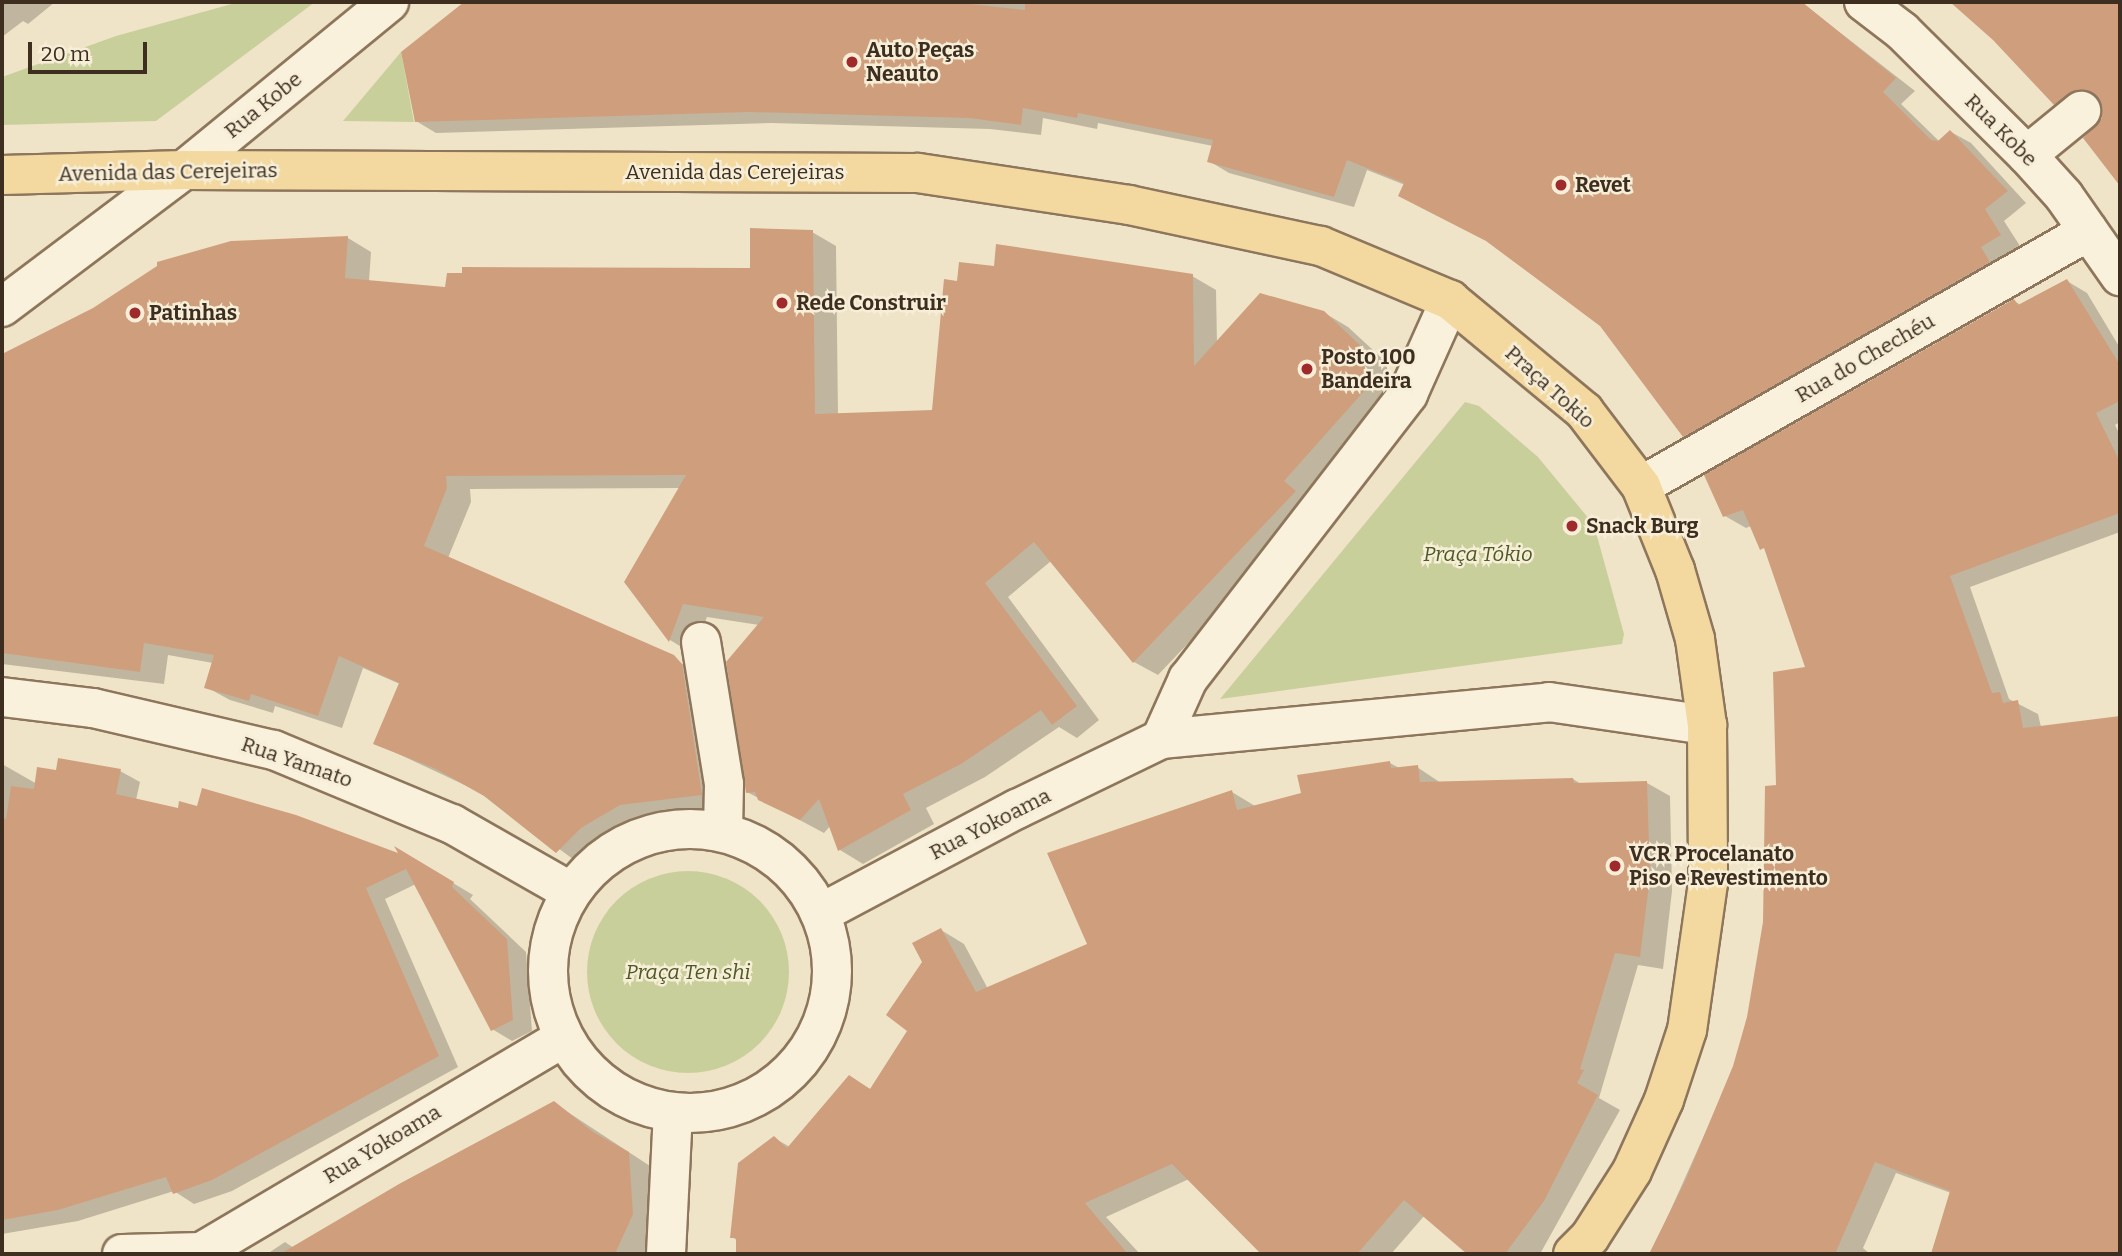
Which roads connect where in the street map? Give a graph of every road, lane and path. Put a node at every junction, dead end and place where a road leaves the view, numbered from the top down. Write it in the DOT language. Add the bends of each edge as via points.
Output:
graph roads {
  1 [pos="388,2"];
  2 [pos="1864,2"];
  3 [pos="2081,111"];
  4 [pos="2027,155"];
  5 [pos="184,170"];
  6 [pos="2,175"];
  7 [pos="2089,231"];
  8 [pos="2120,276"];
  9 [pos="1450,300"];
  10 [pos="2,307"];
  11 [pos="1641,486"];
  12 [pos="701,642"];
  13 [pos="2,697"];
  14 [pos="1707,725"];
  15 [pos="1161,739"];
  16 [pos="723,831"];
  17 [pos="571,892"];
  18 [pos="821,913"];
  19 [pos="563,1038"];
  20 [pos="673,1114"];
  21 [pos="200,1253"];
  22 [pos="122,1254"];
  23 [pos="666,1254"];
  24 [pos="1573,1254"];
  1 -- 5 [label="street, Rua Kobe"];
  2 -- 4 [label="street, Rua Kobe" via="1902,31"];
  3 -- 4 [label="street"];
  4 -- 7 [label="street, Rua Kobe"];
  5 -- 6 [label="main road, Avenida das Cerejeiras"];
  5 -- 9 [label="main road, Avenida das Cerejeiras" via="919,173 1129,205 1321,246"];
  5 -- 10 [label="street, Rua Kobe"];
  7 -- 8 [label="street, Rua Kobe"];
  7 -- 11 [label="street, Rua do Chechéu"];
  9 -- 11 [label="main road, Praça Tokio" via="1584,411"];
  9 -- 15 [label="street" via="1408,394 1188,680"];
  11 -- 14 [label="main road, Praça Tokio" via="1675,570 1695,639"];
  12 -- 16 [label="street" via="724,783"];
  13 -- 17 [label="street, Rua Yamato" via="93,708 274,750 452,824"];
  14 -- 15 [label="street" via="1549,702"];
  14 -- 24 [label="main road" via="1708,883 1686,1030 1664,1100 1632,1171 1590,1237"];
  15 -- 18 [label="street, Rua Yokoama"];
  16 -- 17 [label="street" via="680,828 638,837 600,860"];
  16 -- 18 [label="street" via="764,848 797,876"];
  17 -- 19 [label="street" via="554,927 547,964 551,1002"];
  18 -- 20 [label="street" via="832,955 830,997 816,1038 790,1073 757,1098 716,1112"];
  19 -- 20 [label="street" via="591,1075 629,1100"];
  19 -- 21 [label="street, Rua Yokoama"];
  20 -- 23 [label="street"];
  21 -- 22 [label="street, Rua Yokoama"];
}
